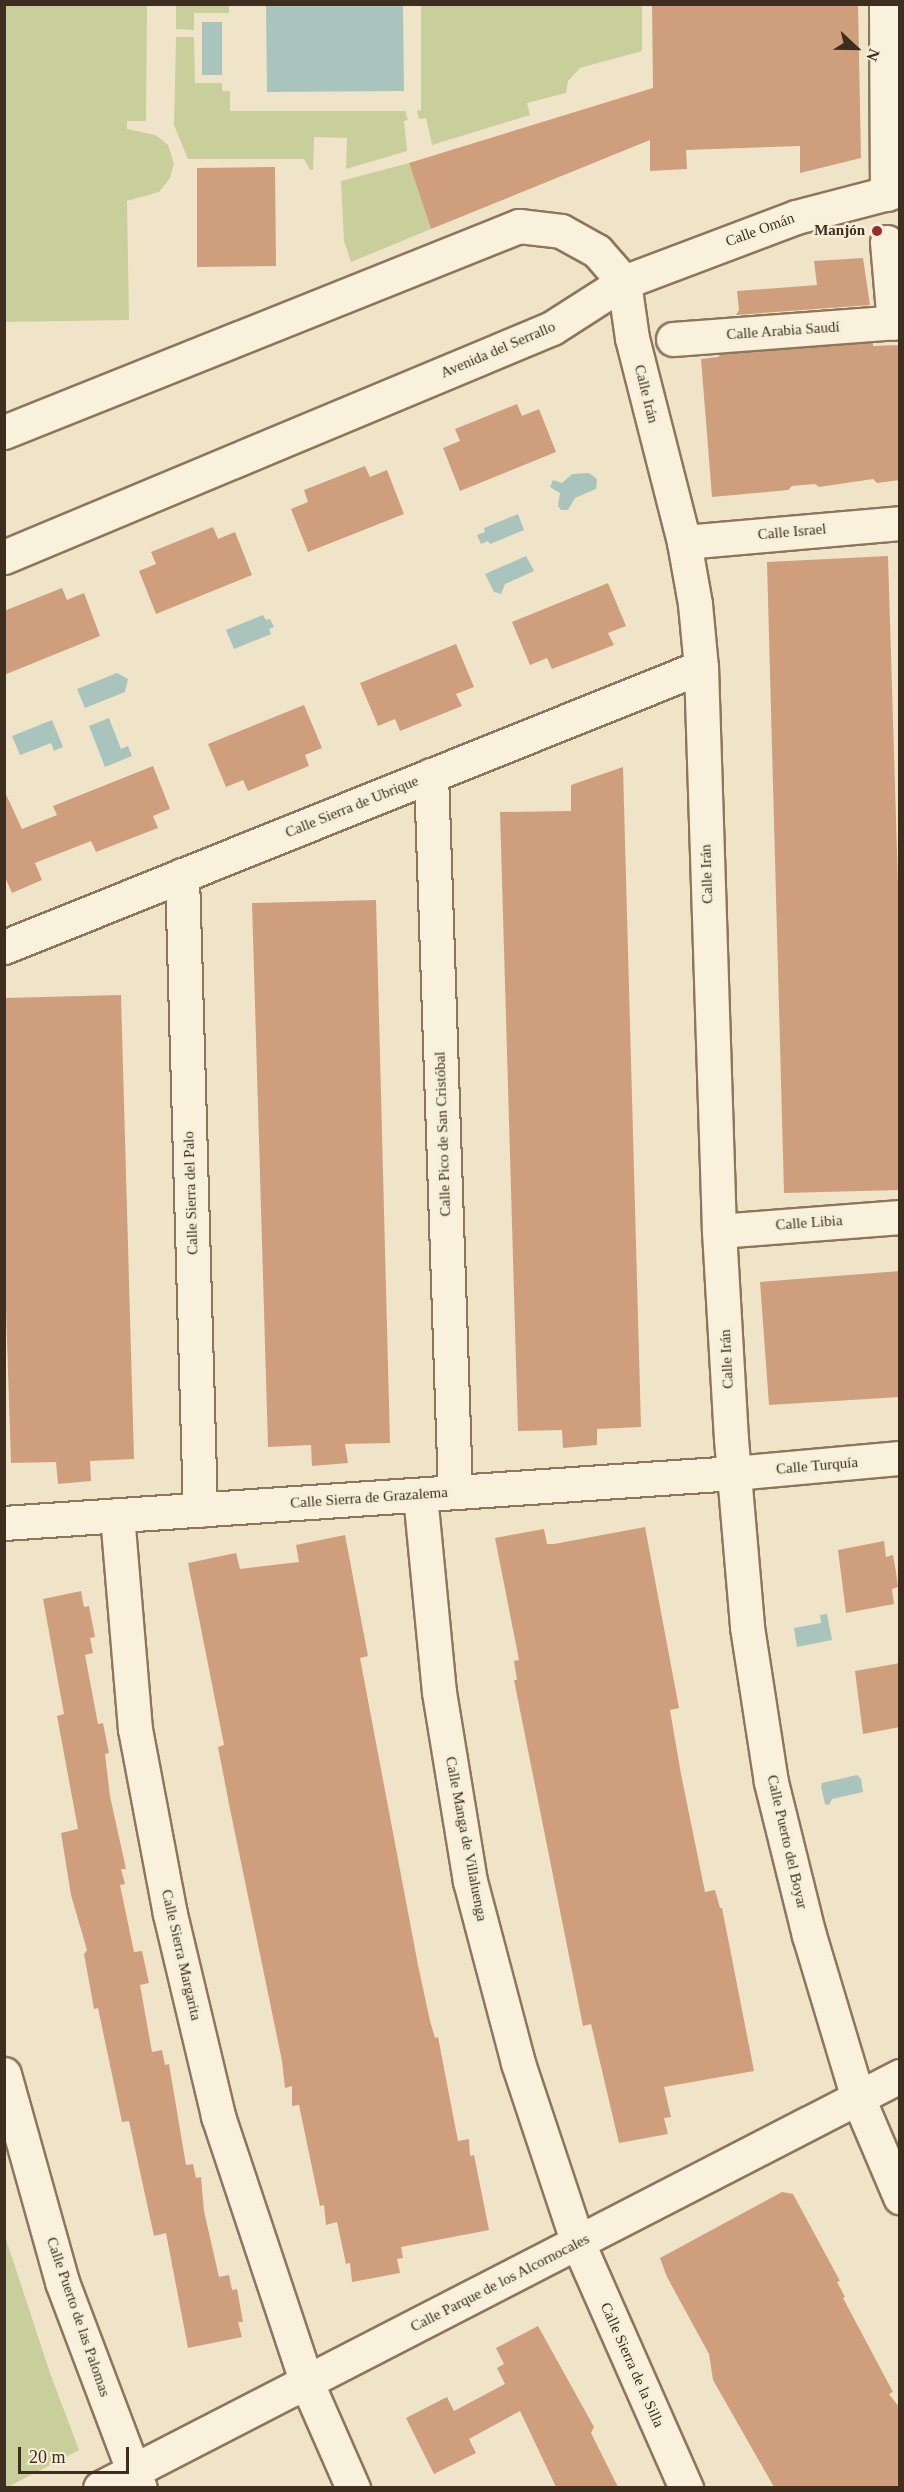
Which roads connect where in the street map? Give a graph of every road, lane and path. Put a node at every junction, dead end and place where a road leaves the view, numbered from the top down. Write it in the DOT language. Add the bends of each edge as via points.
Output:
graph roads {
  1 [pos="886,4"];
  2 [pos="893,192"];
  3 [pos="887,242"];
  4 [pos="624,282"];
  5 [pos="897,322"];
  6 [pos="673,339"];
  7 [pos="4,432"];
  8 [pos="900,523"];
  9 [pos="684,542"];
  10 [pos="4,557"];
  11 [pos="701,667"];
  12 [pos="431,775"];
  13 [pos="182,875"];
  14 [pos="4,947"];
  15 [pos="900,1217"];
  16 [pos="719,1231"];
  17 [pos="900,1458"];
  18 [pos="734,1473"];
  19 [pos="455,1492"];
  20 [pos="420,1495"];
  21 [pos="200,1510"];
  22 [pos="117,1515"];
  23 [pos="4,1523"];
  24 [pos="4,2074"];
  25 [pos="900,2076"];
  26 [pos="858,2098"];
  27 [pos="900,2197"];
  28 [pos="578,2243"];
  29 [pos="306,2381"];
  30 [pos="137,2479"];
  31 [pos="100,2487"];
  32 [pos="353,2487"];
  33 [pos="686,2487"];
  1 -- 2 [label="street"];
  2 -- 4 [label="street, Calle Omán" via="796,217"];
  3 -- 5 [label="street, Calle Arabia Saudí"];
  4 -- 7 [label="street" via="597,251 561,231 519,226"];
  4 -- 9 [label="street, Calle Irán" via="632,338"];
  4 -- 10 [label="street, Avenida del Serrallo" via="552,328"];
  5 -- 6 [label="street, Calle Arabia Saudí"];
  8 -- 9 [label="street, Calle Israel"];
  9 -- 11 [label="street, Calle Irán"];
  11 -- 12 [label="street, Calle Sierra de Ubrique"];
  11 -- 16 [label="street, Calle Irán"];
  12 -- 13 [label="street, Calle Sierra de Ubrique"];
  12 -- 19 [label="street, Calle Pico de San Cristóbal"];
  13 -- 14 [label="street, Calle Sierra de Ubrique"];
  13 -- 21 [label="street, Calle Sierra del Palo"];
  15 -- 16 [label="street, Calle Libia"];
  16 -- 18 [label="street, Calle Irán"];
  17 -- 18 [label="street, Calle Turquía"];
  18 -- 19 [label="street, Calle Sierra de Grazalema"];
  18 -- 26 [label="street, Calle Puerto del Boyar" via="747,1627 771,1782 809,1935"];
  19 -- 20 [label="street, Calle Sierra de Grazalema"];
  20 -- 21 [label="street, Calle Sierra de Grazalema"];
  20 -- 28 [label="street, Calle Manga de Villaluenga" via="439,1692 471,1881 518,2063"];
  21 -- 22 [label="street, Calle Sierra de Grazalema"];
  22 -- 23 [label="street, Calle Sierra de Grazalema"];
  22 -- 29 [label="street, Calle Sierra Margarita" via="135,1729 170,1914 218,2116"];
  24 -- 30 [label="street, Calle Puerto de las Palomas" via="62,2282"];
  25 -- 26 [label="street, Calle Parque de los Alcornocales"];
  26 -- 27 [label="street, Calle Puerto del Boyar"];
  26 -- 28 [label="street, Calle Parque de los Alcornocales"];
  28 -- 29 [label="street, Calle Parque de los Alcornocales"];
  28 -- 33 [label="street, Calle Sierra de la Silla"];
  29 -- 30 [label="street, Calle Parque de los Alcornocales"];
  29 -- 32 [label="street, Calle Sierra Margarita"];
  30 -- 31 [label="street, Calle Parque de los Alcornocales"];
}
